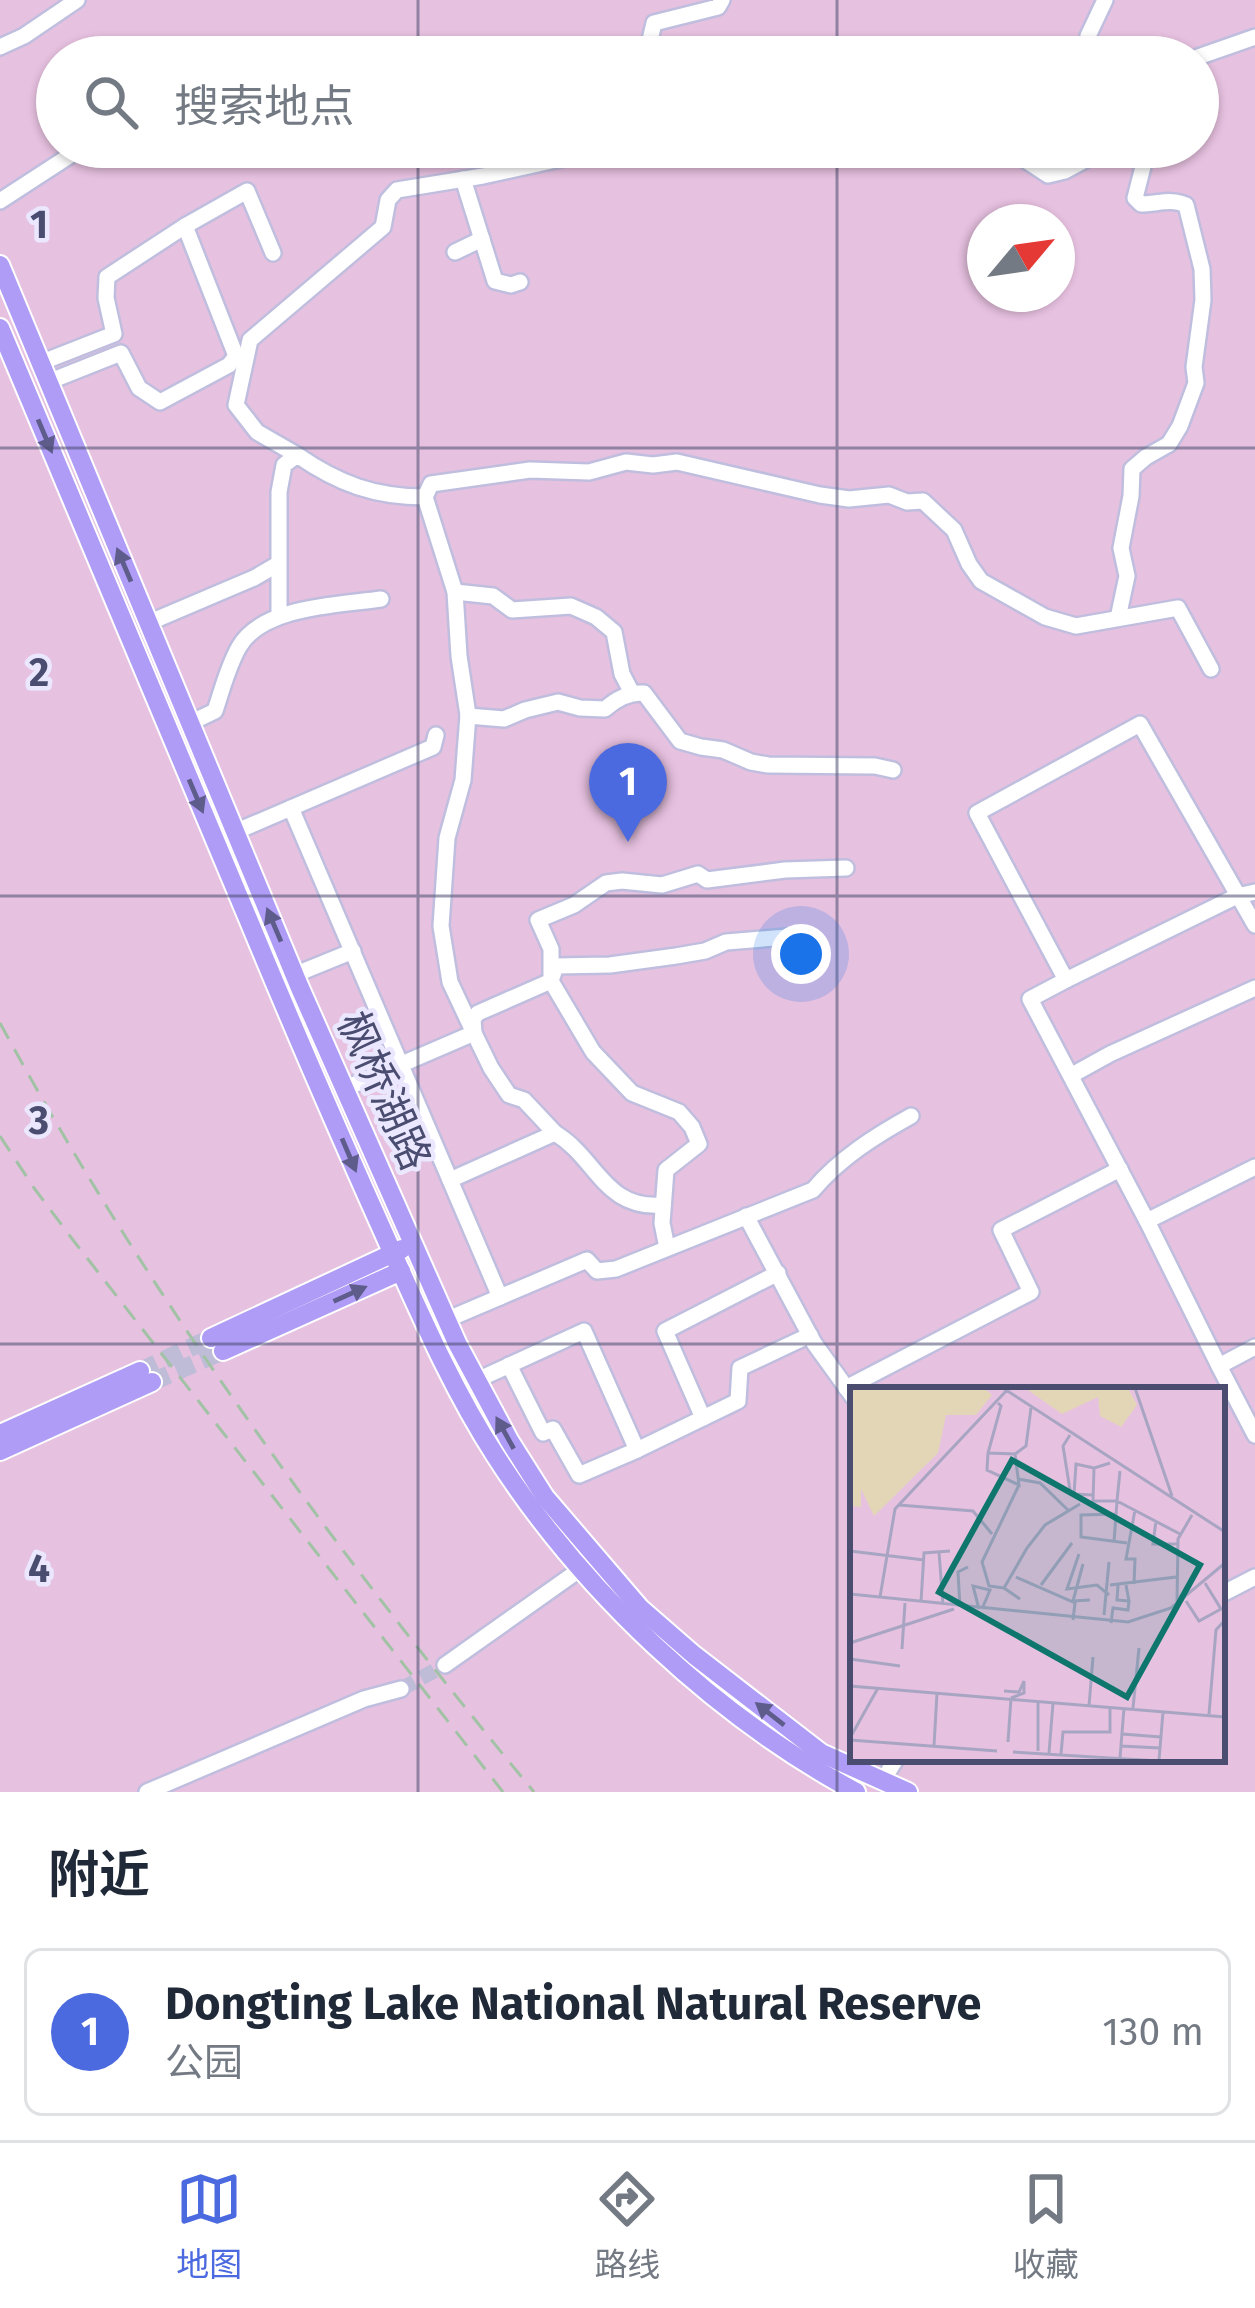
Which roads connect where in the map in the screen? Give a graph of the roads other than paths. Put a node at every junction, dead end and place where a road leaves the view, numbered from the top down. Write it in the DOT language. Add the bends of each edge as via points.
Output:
graph roads {
  1 [pos="77,0"];
  2 [pos="722,0"];
  3 [pos="1105,0"];
  4 [pos="651,36"];
  5 [pos="1088,36"];
  6 [pos="1255,37"];
  7 [pos="0,47"];
  8 [pos="1219,50"];
  9 [pos="51,168"];
  10 [pos="516,168"];
  11 [pos="1037,168"];
  12 [pos="1070,168"];
  13 [pos="1143,168"];
  14 [pos="463,179"];
  15 [pos="0,201"];
  16 [pos="185,226"];
  17 [pos="482,239"];
  18 [pos="455,252"];
  19 [pos="274,253"];
  20 [pos="0,265"];
  21 [pos="520,282"];
  22 [pos="0,328"];
  23 [pos="113,330"];
  24 [pos="121,353"];
  25 [pos="40,363"];
  26 [pos="48,382"];
  27 [pos="297,455"];
  28 [pos="425,497"];
  29 [pos="278,564"];
  30 [pos="455,592"];
  31 [pos="381,598"];
  32 [pos="278,616"];
  33 [pos="1118,618"];
  34 [pos="148,623"];
  35 [pos="1211,669"];
  36 [pos="632,694"];
  37 [pos="468,716"];
  38 [pos="190,723"];
  39 [pos="436,735"];
  40 [pos="893,770"];
  41 [pos="291,808"];
  42 [pos="235,832"];
  43 [pos="846,868"];
  44 [pos="1255,892"];
  45 [pos="1237,896"];
  46 [pos="1255,925"];
  47 [pos="787,938"];
  48 [pos="353,951"];
  49 [pos="294,975"];
  50 [pos="1066,980"];
  51 [pos="551,981"];
  52 [pos="1255,988"];
  53 [pos="474,1033"];
  54 [pos="401,1064"];
  55 [pos="1072,1075"];
  56 [pos="344,1089"];
  57 [pos="911,1116"];
  58 [pos="555,1132"];
  59 [pos="1255,1167"];
  60 [pos="1120,1169"];
  61 [pos="450,1180"];
  62 [pos="663,1205"];
  63 [pos="746,1216"];
  64 [pos="1147,1221"];
  65 [pos="412,1244"];
  66 [pos="667,1248"];
  67 [pos="397,1262"];
  68 [pos="778,1273"];
  69 [pos="500,1297"];
  70 [pos="446,1320"];
  71 [pos="810,1335"];
  72 [pos="217,1345"];
  73 [pos="1255,1347"];
  74 [pos="509,1365"];
  75 [pos="1219,1366"];
  76 [pos="477,1380"];
  77 [pos="859,1387"];
  78 [pos="850,1392"];
  79 [pos="703,1418"];
  80 [pos="0,1434"];
  81 [pos="1255,1435"];
  82 [pos="0,1450"];
  83 [pos="637,1450"];
  84 [pos="582,1568"];
  85 [pos="1255,1577"];
  86 [pos="1225,1592"];
  87 [pos="445,1665"];
  88 [pos="401,1689"];
  89 [pos="894,1762"];
  90 [pos="882,1782"];
  91 [pos="147,1792"];
  92 [pos="856,1792"];
  93 [pos="908,1792"];
  1 -- 7 [label="street"];
  2 -- 4 [label="street" via="654,23"];
  3 -- 5 [label="street"];
  6 -- 8 [label="street"];
  9 -- 15 [label="street"];
  10 -- 14 [label="street"];
  11 -- 12 [label="street" via="1048,175"];
  13 -- 33 [label="street" via="1135,198 1141,204 1186,205 1203,300 1196,382 1180,426 1169,444 1132,469"];
  14 -- 17 [label="street"];
  14 -- 27 [label="street" via="398,190 382,227 250,340 236,405 257,432"];
  16 -- 19 [label="street" via="247,191"];
  16 -- 23 [label="street" via="107,277"];
  16 -- 24 [label="street" via="236,356 160,402 139,388"];
  17 -- 18 [label="street"];
  17 -- 21 [label="street" via="495,281"];
  20 -- 25 [label="main road, 枫桥湖路"];
  22 -- 67 [label="main road, 枫桥湖路, one-way"];
  23 -- 24 [label="street"];
  23 -- 25 [label="street"];
  24 -- 26 [label="street"];
  25 -- 26 [label="main road, 枫桥湖路"];
  34 -- 26 [label="main road, 枫桥湖路, one-way"];
  27 -- 28 [label="street" via="366,492"];
  27 -- 29 [label="street" via="284,464"];
  28 -- 30 [label="street"];
  28 -- 33 [label="street" via="430,484 626,462 677,462 849,499 889,495 936,512 981,581 1001,594 1076,626"];
  29 -- 32 [label="street"];
  29 -- 34 [label="street"];
  30 -- 36 [label="street" via="493,596 512,610 571,606 596,616 614,632"];
  30 -- 37 [label="street"];
  31 -- 32 [label="street"];
  32 -- 38 [label="street" via="240,644 214,711"];
  33 -- 35 [label="street" via="1178,608"];
  34 -- 38 [label="main road, 枫桥湖路"];
  36 -- 37 [label="street" via="605,709 558,702 504,719"];
  36 -- 40 [label="street" via="644,693 680,741 751,762"];
  37 -- 53 [label="street" via="442,926 450,982"];
  38 -- 42 [label="main road, 枫桥湖路"];
  39 -- 41 [label="street" via="433,747"];
  41 -- 42 [label="street"];
  41 -- 48 [label="street"];
  49 -- 42 [label="main road, 枫桥湖路, one-way"];
  43 -- 51 [label="street" via="606,883 538,920 551,950"];
  44 -- 45 [label="street"];
  45 -- 46 [label="street"];
  45 -- 50 [label="street"];
  45 -- 50 [label="street" via="1140,724 977,813"];
  47 -- 51 [label="street" via="556,966"];
  48 -- 49 [label="street"];
  48 -- 54 [label="street"];
  49 -- 56 [label="main road, 枫桥湖路"];
  50 -- 55 [label="street" via="1030,999"];
  51 -- 53 [label="street" via="478,1013"];
  51 -- 62 [label="street" via="610,1072 692,1127 698,1144 666,1170"];
  52 -- 55 [label="street"];
  53 -- 54 [label="street"];
  53 -- 58 [label="street" via="509,1095"];
  54 -- 56 [label="street"];
  54 -- 61 [label="street"];
  55 -- 60 [label="street"];
  56 -- 65 [label="main road, 枫桥湖路"];
  57 -- 63 [label="street" via="813,1190"];
  58 -- 61 [label="street"];
  58 -- 62 [label="street" via="607,1188 627,1201"];
  59 -- 64 [label="street"];
  60 -- 64 [label="street"];
  60 -- 77 [label="street" via="1001,1230 1031,1292"];
  61 -- 69 [label="street"];
  62 -- 66 [label="street"];
  63 -- 66 [label="street"];
  63 -- 68 [label="street"];
  64 -- 75 [label="street"];
  65 -- 67 [label="main road"];
  65 -- 70 [label="main road, 枫桥湖路"];
  66 -- 69 [label="street" via="616,1269 597,1271 587,1260"];
  67 -- 72 [label="main road"];
  67 -- 84 [label="main road, 枫桥湖路" via="494,1454"];
  68 -- 71 [label="street"];
  68 -- 79 [label="street" via="665,1331"];
  69 -- 70 [label="street"];
  70 -- 76 [label="main road, 枫桥湖路"];
  71 -- 78 [label="street"];
  71 -- 79 [label="street" via="740,1368 738,1401"];
  73 -- 75 [label="street"];
  74 -- 76 [label="street"];
  74 -- 83 [label="street" via="543,1433 553,1429 578,1475"];
  74 -- 83 [label="street" via="584,1331"];
  75 -- 81 [label="street"];
  90 -- 76 [label="main road, 枫桥湖路, one-way" via="821,1753 640,1608 544,1497"];
  79 -- 83 [label="street"];
  80 -- 82 [label="main road" via="146,1377"];
  84 -- 87 [label="street"];
  84 -- 92 [label="main road, 枫桥湖路" via="682,1669"];
  85 -- 86 [label="street"];
  88 -- 91 [label="street"];
  89 -- 90 [label="street"];
  90 -- 93 [label="main road, 枫桥湖路"];
}
